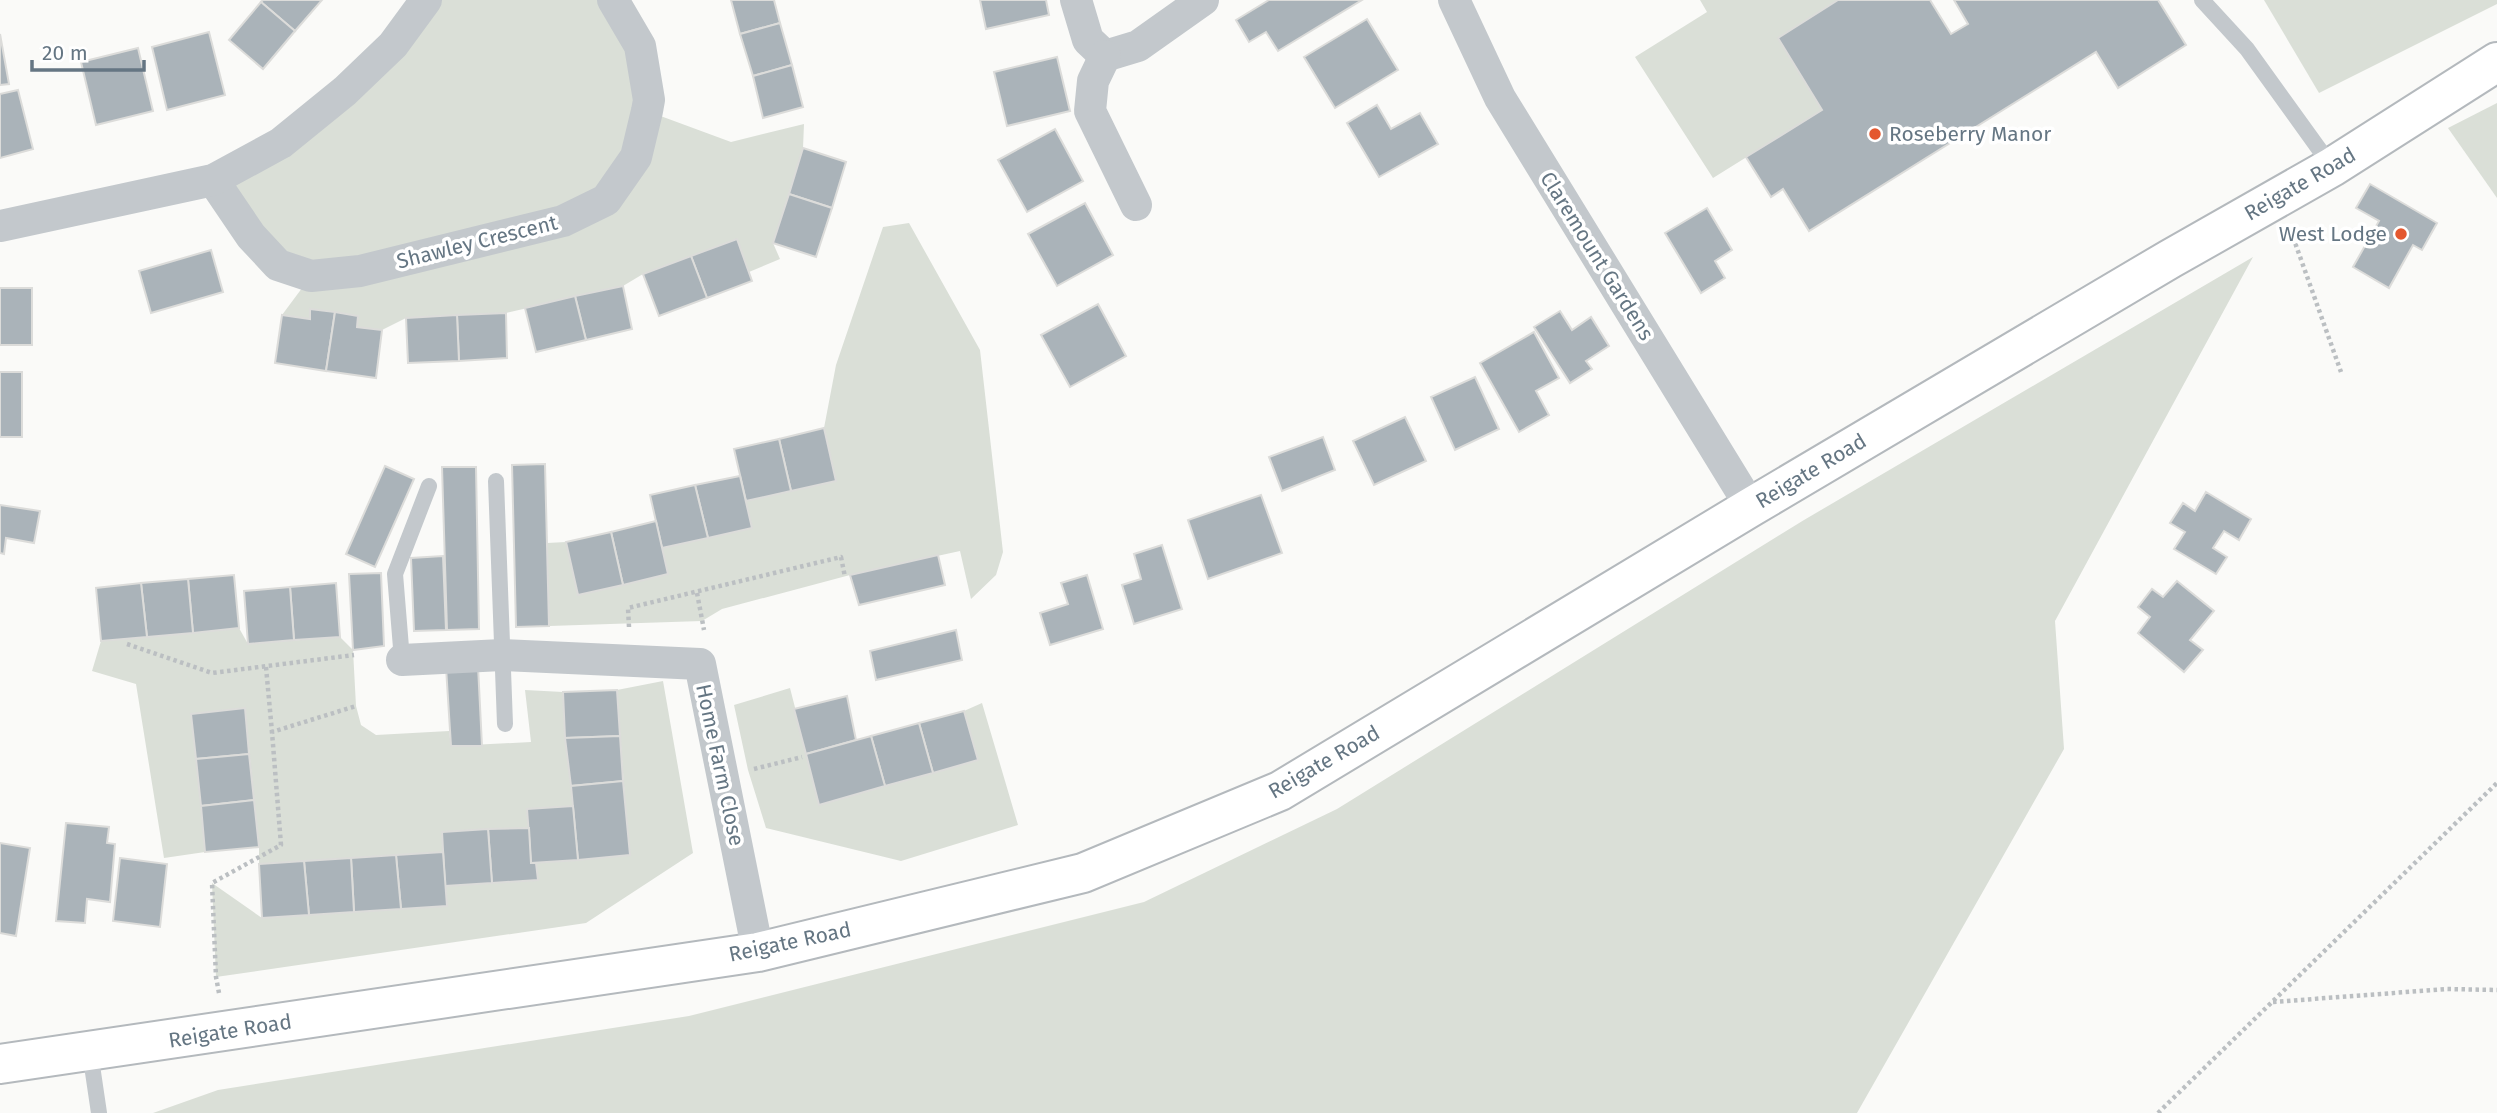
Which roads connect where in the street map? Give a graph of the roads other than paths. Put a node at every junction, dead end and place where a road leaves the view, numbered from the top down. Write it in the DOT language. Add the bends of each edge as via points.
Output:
graph roads {
  1 [pos="426,0"];
  2 [pos="613,0"];
  3 [pos="1076,0"];
  4 [pos="1203,0"];
  5 [pos="1454,0"];
  6 [pos="2202,0"];
  7 [pos="1105,56"];
  8 [pos="2497,62"];
  9 [pos="2332,167"];
  10 [pos="213,180"];
  11 [pos="1136,205"];
  12 [pos="0,226"];
  13 [pos="496,481"];
  14 [pos="429,486"];
  15 [pos="1751,507"];
  16 [pos="502,655"];
  17 [pos="402,660"];
  18 [pos="505,724"];
  19 [pos="758,952"];
  20 [pos="89,1052"];
  21 [pos="0,1064"];
  22 [pos="100,1113"];
  1 -- 10 [label="street" via="393,45 345,90 281,143"];
  2 -- 10 [label="street, Shawley Crescent" via="640,46 649,100 636,157 606,200 563,221 360,271 311,276 278,265 251,236"];
  3 -- 7 [label="street" via="1088,40"];
  4 -- 7 [label="street" via="1138,46"];
  5 -- 15 [label="street, Claremount Gardens" via="1500,98"];
  6 -- 9 [label="lane" via="2247,50"];
  7 -- 11 [label="street" via="1093,80 1090,111"];
  8 -- 9 [label="highway, Reigate Road"];
  9 -- 15 [label="highway, Reigate Road"];
  10 -- 12 [label="street"];
  13 -- 16 [label="lane"];
  14 -- 17 [label="lane" via="395,574"];
  15 -- 19 [label="highway, Reigate Road" via="1280,791 1083,873"];
  16 -- 17 [label="street, Home Farm Close"];
  16 -- 18 [label="lane"];
  16 -- 19 [label="street, Home Farm Close" via="699,664"];
  19 -- 20 [label="highway, Reigate Road"];
  20 -- 21 [label="highway, Reigate Road"];
  20 -- 22 [label="lane"];
}
